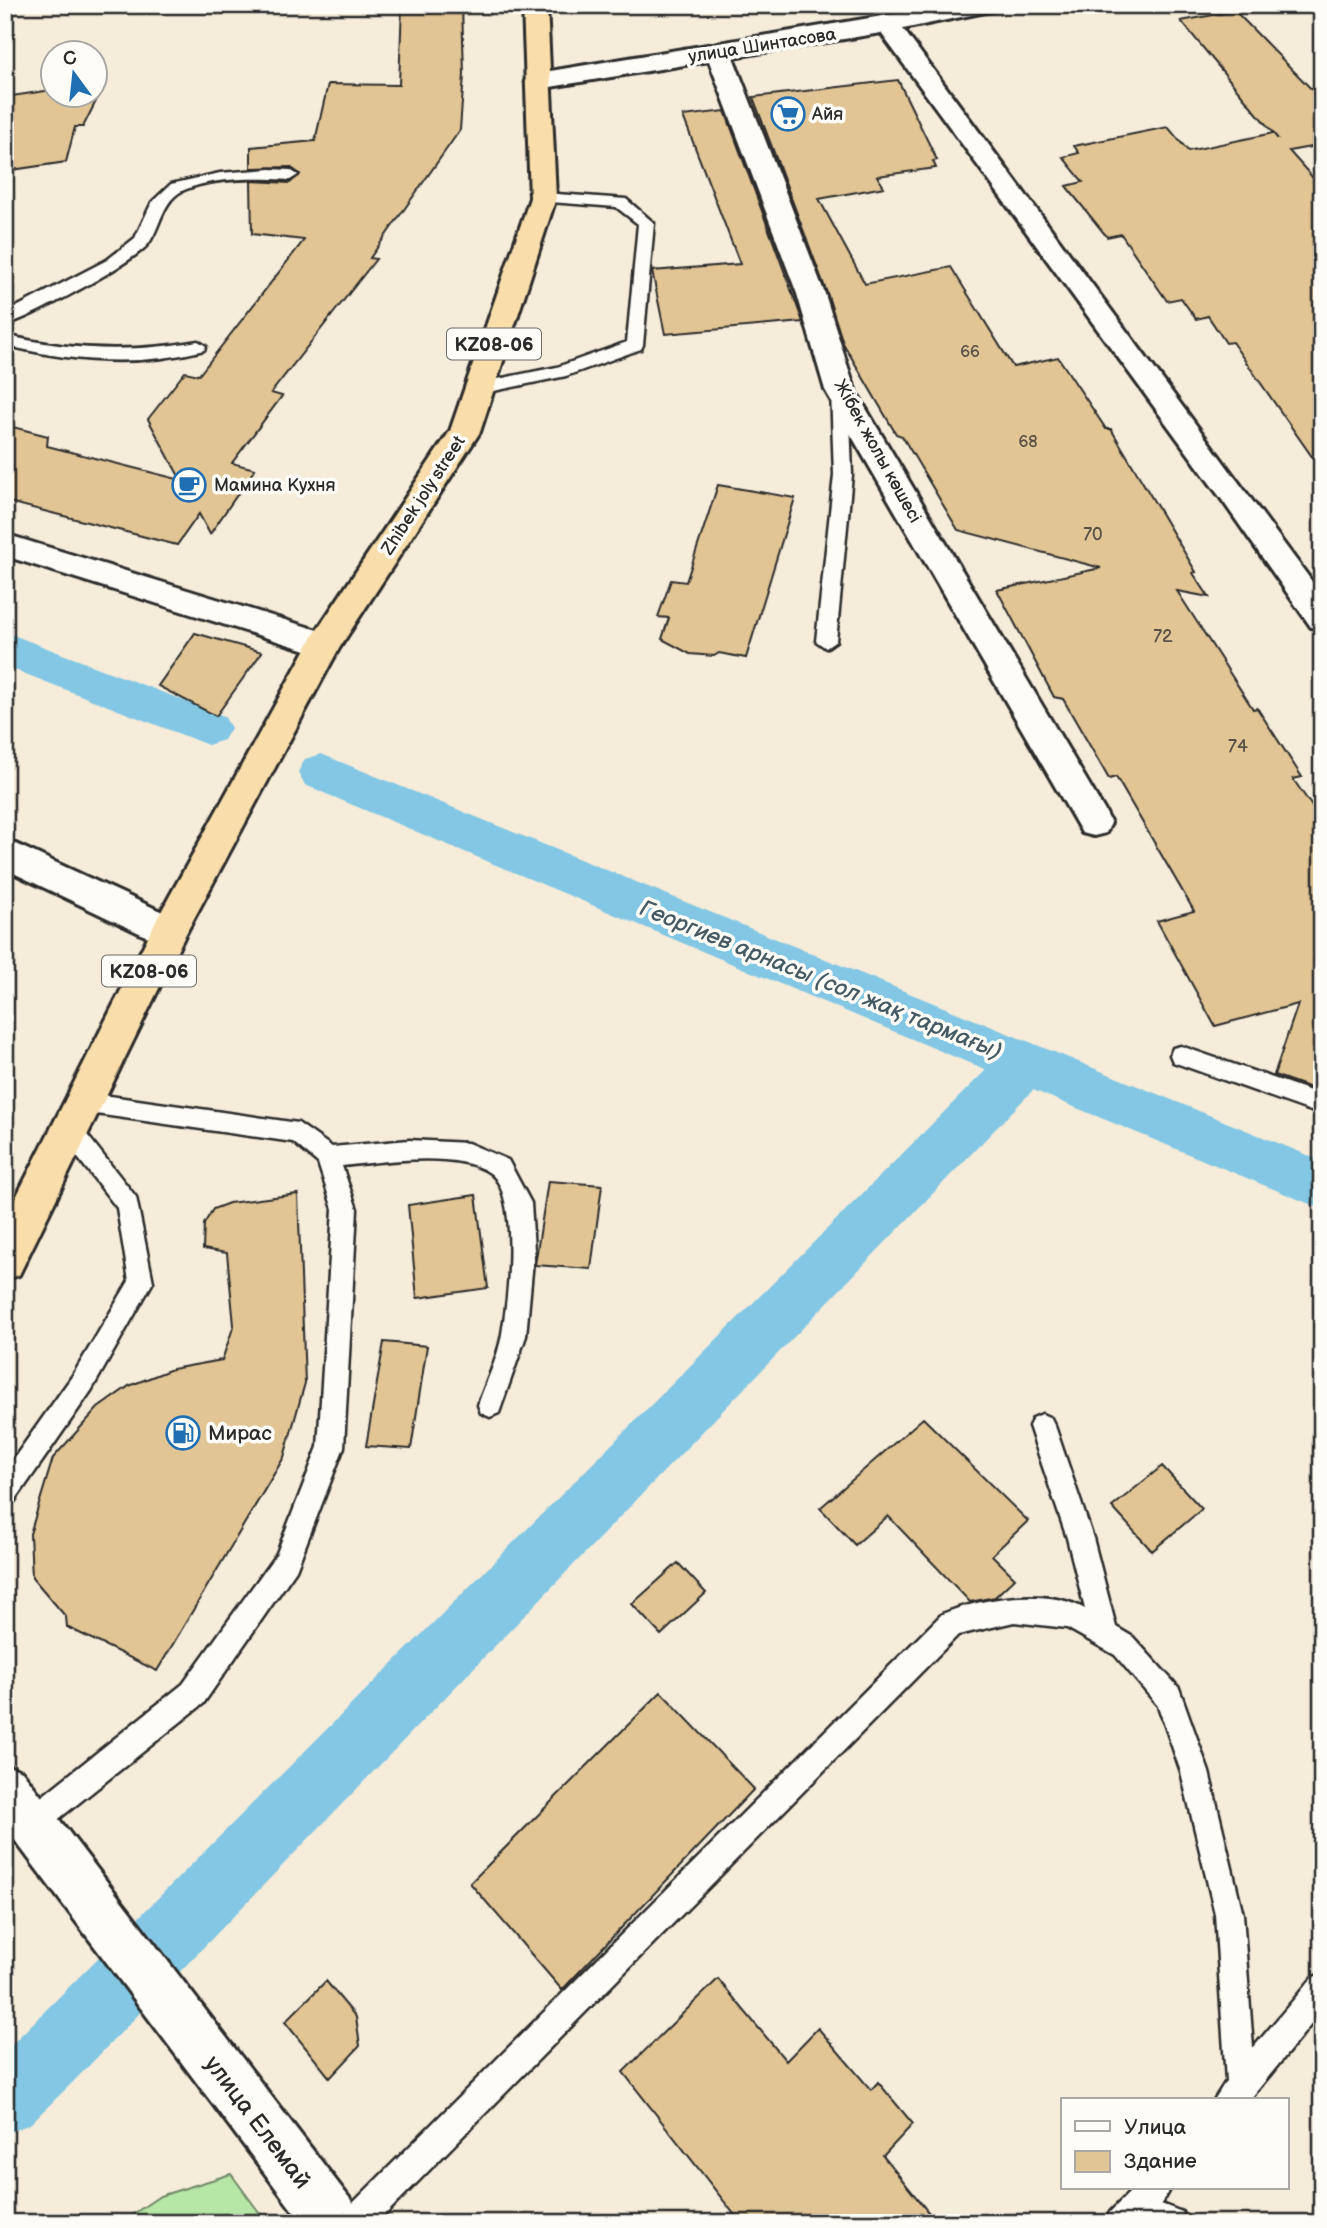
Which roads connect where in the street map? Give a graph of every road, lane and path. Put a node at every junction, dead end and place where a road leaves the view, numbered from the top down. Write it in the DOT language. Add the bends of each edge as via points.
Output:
graph roads {
  1 [pos="535,5"];
  2 [pos="986,5"];
  3 [pos="915,12"];
  4 [pos="887,25"];
  5 [pos="719,53"];
  6 [pos="538,80"];
  7 [pos="290,175"];
  8 [pos="543,198"];
  9 [pos="5,320"];
  10 [pos="5,340"];
  11 [pos="198,346"];
  12 [pos="479,388"];
  13 [pos="839,390"];
  14 [pos="5,545"];
  15 [pos="1322,619"];
  16 [pos="827,641"];
  17 [pos="325,644"];
  18 [pos="1094,823"];
  19 [pos="5,853"];
  20 [pos="169,931"];
  21 [pos="1181,1055"];
  22 [pos="1322,1105"];
  23 [pos="75,1115"];
  24 [pos="328,1157"];
  25 [pos="5,1198"];
  26 [pos="5,1262"];
  27 [pos="490,1405"];
  28 [pos="1042,1426"];
  29 [pos="5,1493"];
  30 [pos="1105,1635"];
  31 [pos="30,1822"];
  32 [pos="1322,1988"];
  33 [pos="1235,2093"];
  34 [pos="1137,2206"];
  35 [pos="335,2223"];
  36 [pos="355,2223"];
  37 [pos="1171,2223"];
  1 -- 6 [label="highway, Zhibek joly street / KZ08-06"];
  2 -- 3 [label="street, улица Шинтасова"];
  3 -- 4 [label="street, улица Шинтасова"];
  4 -- 5 [label="street, улица Шинтасова"];
  4 -- 15 [label="street"];
  5 -- 6 [label="street, улица Шинтасова"];
  5 -- 13 [label="street, Жібек жолы көшесі" via="811,294"];
  6 -- 8 [label="highway, Zhibek joly street / KZ08-06"];
  7 -- 9 [label="lane" via="220,178 177,187 160,202 142,241 113,264"];
  8 -- 12 [label="highway, Zhibek joly street / KZ08-06"];
  8 -- 12 [label="lane" via="620,202 646,223 635,345 560,372"];
  10 -- 11 [label="lane" via="118,356"];
  12 -- 17 [label="highway, Zhibek joly street / KZ08-06" via="466,432"];
  13 -- 16 [label="lane" via="843,475"];
  13 -- 18 [label="street, Жібек жолы көшесі"];
  14 -- 17 [label="street"];
  17 -- 20 [label="highway, KZ08-06"];
  19 -- 20 [label="street"];
  20 -- 23 [label="highway, KZ08-06"];
  21 -- 22 [label="lane"];
  23 -- 24 [label="lane" via="298,1133"];
  23 -- 25 [label="highway, KZ08-06"];
  23 -- 26 [label="highway, KZ08-06"];
  23 -- 29 [label="lane" via="128,1205 141,1282 82,1383"];
  24 -- 27 [label="lane" via="409,1150 468,1153 500,1167 519,1203 522,1250 514,1336"];
  24 -- 31 [label="lane" via="345,1209 331,1447 287,1561 193,1694"];
  28 -- 30 [label="lane" via="1080,1538"];
  30 -- 33 [label="lane" via="1124,1646 1169,1698 1195,1772 1229,1914"];
  30 -- 36 [label="lane" via="1070,1615 1014,1609 951,1623"];
  31 -- 35 [label="street, улица Елемай"];
  32 -- 33 [label="lane"];
  34 -- 37 [label="lane"];
}
